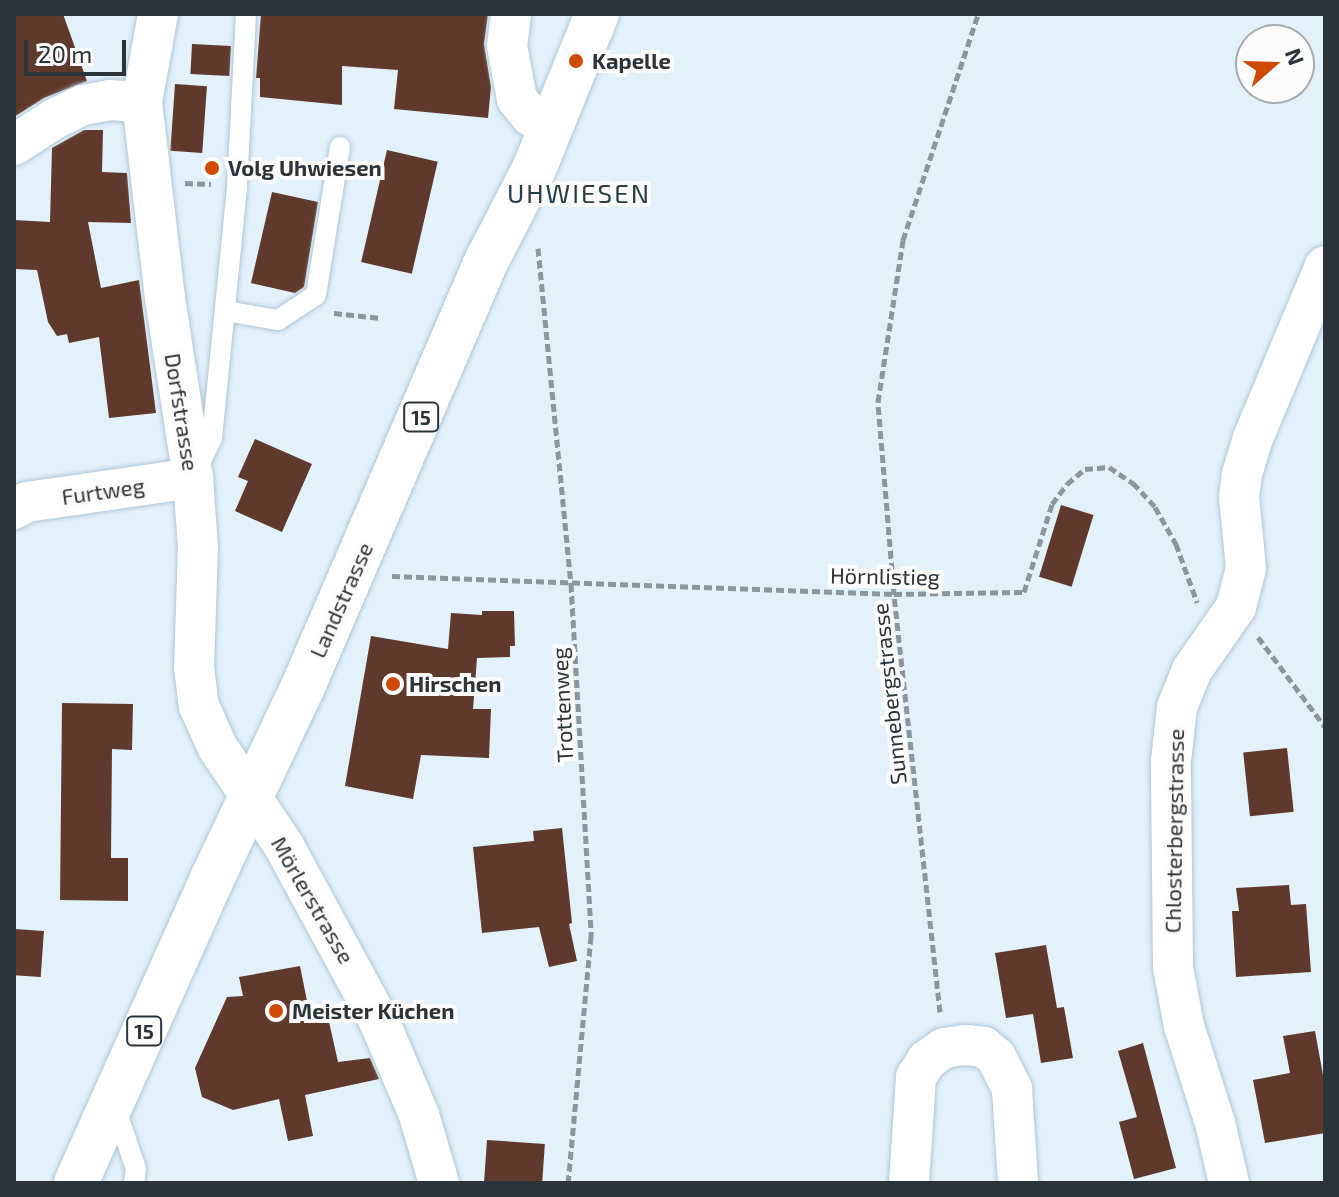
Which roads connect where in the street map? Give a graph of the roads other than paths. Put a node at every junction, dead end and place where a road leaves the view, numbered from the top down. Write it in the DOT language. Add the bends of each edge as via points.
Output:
graph roads {
  1 [pos="158,14"];
  2 [pos="246,14"];
  3 [pos="511,14"];
  4 [pos="597,14"];
  5 [pos="142,102"];
  6 [pos="551,126"];
  7 [pos="14,145"];
  8 [pos="340,147"];
  9 [pos="1325,266"];
  10 [pos="226,311"];
  11 [pos="193,478"];
  12 [pos="14,509"];
  13 [pos="251,798"];
  14 [pos="112,1101"];
  15 [pos="76,1183"];
  16 [pos="134,1183"];
  17 [pos="439,1183"];
  18 [pos="909,1183"];
  19 [pos="1018,1183"];
  20 [pos="1229,1183"];
  1 -- 5 [label="street, Dorfstrasse"];
  2 -- 10 [label="lane"];
  3 -- 6 [label="street" via="507,46 517,99 531,116"];
  4 -- 6 [label="main road, Landstrasse / 15"];
  5 -- 7 [label="street" via="83,105"];
  5 -- 11 [label="street, Dorfstrasse"];
  6 -- 13 [label="main road, Landstrasse / 15"];
  8 -- 10 [label="lane" via="316,295 278,320"];
  9 -- 20 [label="street, Chlosterbergstrasse" via="1253,438 1239,497 1246,568 1228,619 1192,670 1177,707 1171,761 1173,967 1184,1026"];
  10 -- 11 [label="lane" via="212,438"];
  11 -- 12 [label="street, Furtweg" via="27,502"];
  11 -- 13 [label="street, Dorfstrasse" via="199,706 218,748"];
  13 -- 14 [label="main road, Landstrasse / 15"];
  13 -- 17 [label="street, Mörlerstrasse" via="338,939 379,1021 419,1115"];
  14 -- 15 [label="main road, Landstrasse / 15"];
  14 -- 16 [label="lane" via="136,1169"];
  18 -- 19 [label="street" via="916,1077 944,1048 966,1045 984,1047 1005,1071 1012,1089"];
}
